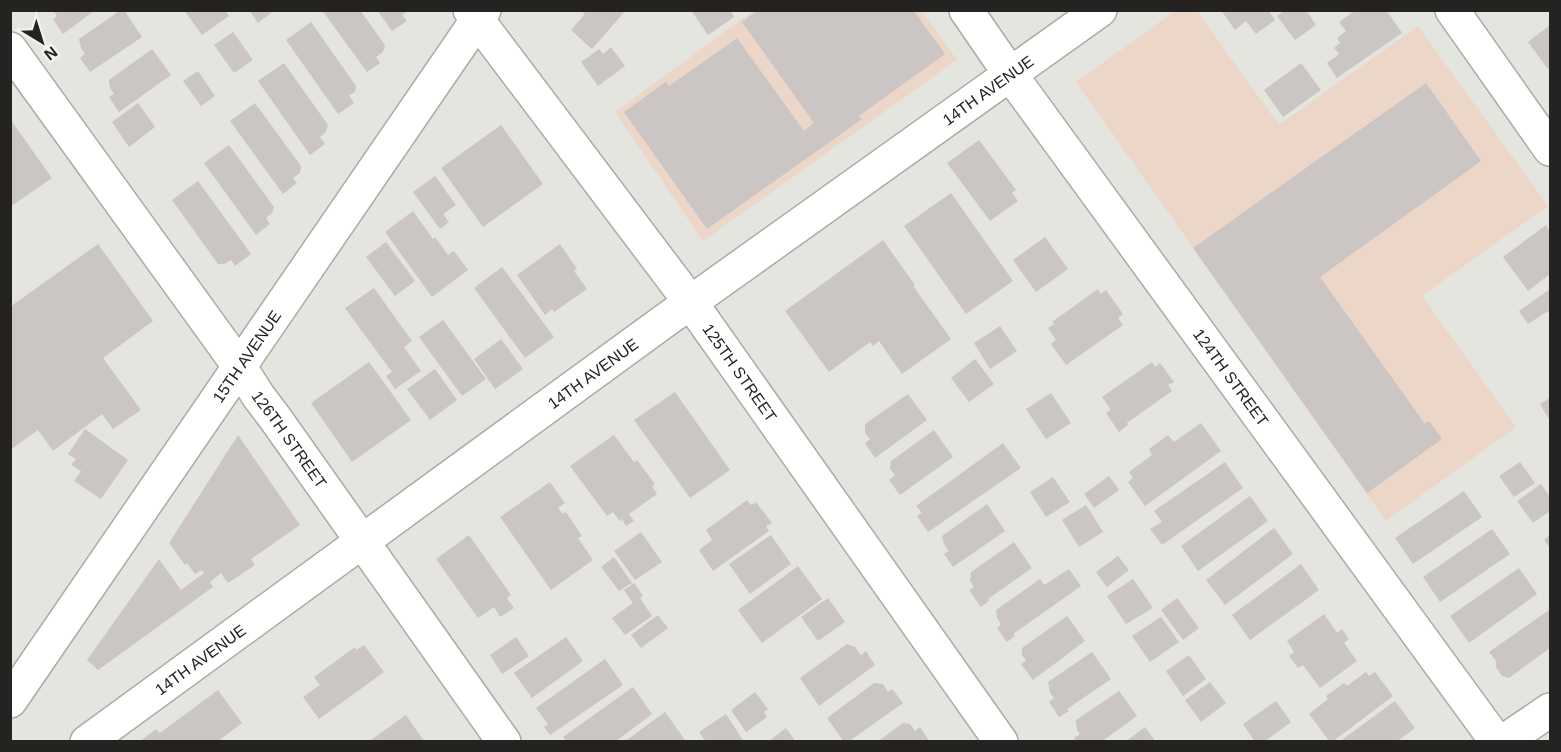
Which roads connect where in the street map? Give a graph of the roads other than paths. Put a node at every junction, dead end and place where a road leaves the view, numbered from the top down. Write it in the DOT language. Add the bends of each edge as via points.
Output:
graph roads {
  1 [pos="966,10"];
  2 [pos="1100,10"];
  3 [pos="1452,10"];
  4 [pos="477,14"];
  5 [pos="10,49"];
  6 [pos="1010,74"];
  7 [pos="1551,149"];
  8 [pos="691,303"];
  9 [pos="239,366"];
  10 [pos="361,541"];
  11 [pos="10,701"];
  12 [pos="1551,710"];
  13 [pos="87,741"];
  14 [pos="504,741"];
  15 [pos="1001,741"];
  16 [pos="1497,741"];
  17 [pos="1503,741"];
  1 -- 6 [label="street, 124TH STREET"];
  2 -- 6 [label="street, 14TH AVENUE"];
  3 -- 7 [label="street"];
  4 -- 8 [label="street, 125TH STREET"];
  4 -- 9 [label="street, 15TH AVENUE"];
  5 -- 9 [label="street, 126TH STREET"];
  6 -- 8 [label="street, 14TH AVENUE"];
  6 -- 16 [label="street, 124TH STREET"];
  8 -- 10 [label="street, 14TH AVENUE"];
  8 -- 15 [label="street, 125TH STREET"];
  9 -- 10 [label="street, 126TH STREET"];
  9 -- 11 [label="street, 15TH AVENUE"];
  10 -- 13 [label="street, 14TH AVENUE"];
  10 -- 14 [label="street, 126TH STREET"];
  12 -- 17 [label="street"];
}
